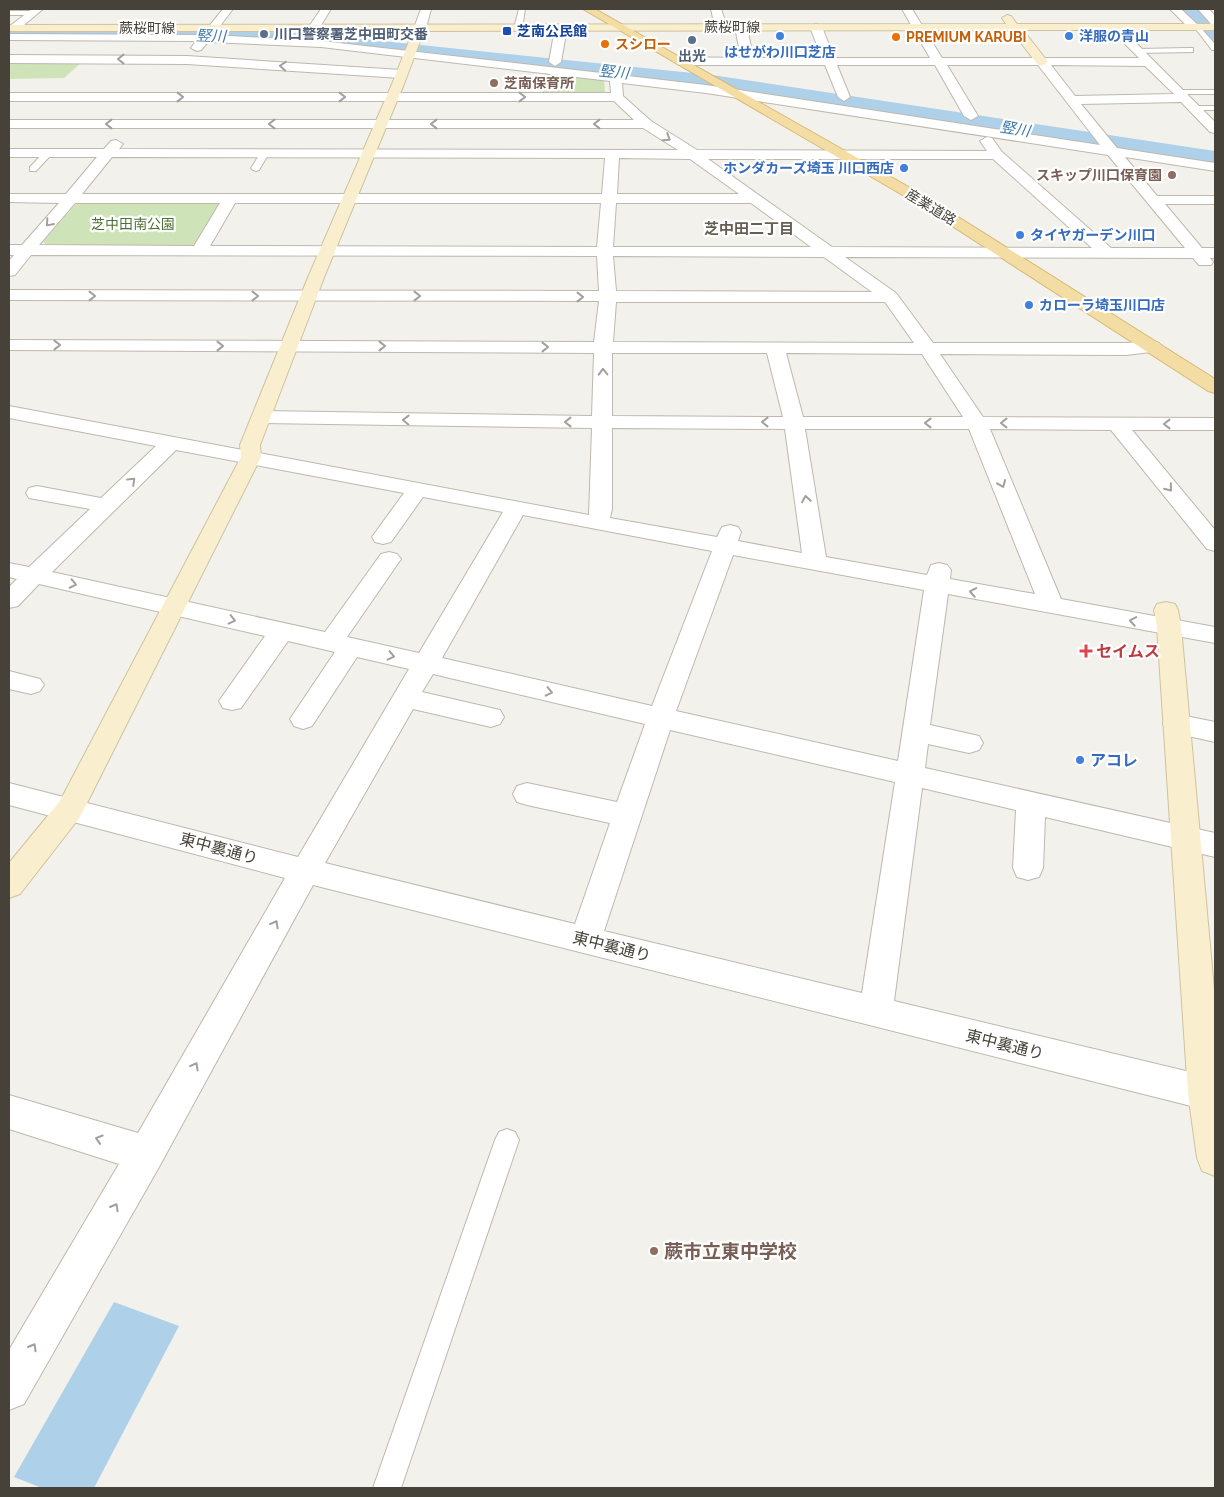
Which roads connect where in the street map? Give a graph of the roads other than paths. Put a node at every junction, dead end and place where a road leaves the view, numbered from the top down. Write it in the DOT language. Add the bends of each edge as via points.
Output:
graph roads {
  1 [pos="228,9"];
  2 [pos="326,9"];
  3 [pos="426,9"];
  4 [pos="522,9"];
  5 [pos="588,9"];
  6 [pos="716,9"];
  7 [pos="907,9"];
  8 [pos="999,9"];
  9 [pos="1175,9"];
  10 [pos="1203,9"];
  11 [pos="35,11"];
  12 [pos="9,13"];
  13 [pos="1108,15"];
  14 [pos="1215,22"];
  15 [pos="814,23"];
  16 [pos="721,27"];
  17 [pos="741,27"];
  18 [pos="1014,27"];
  19 [pos="1117,27"];
  20 [pos="1196,27"];
  21 [pos="1215,27"];
  22 [pos="314,28"];
  23 [pos="420,28"];
  24 [pos="518,28"];
  25 [pos="562,28"];
  26 [pos="622,28"];
  27 [pos="918,28"];
  28 [pos="10,31"];
  29 [pos="208,34"];
  30 [pos="1215,48"];
  31 [pos="412,50"];
  32 [pos="1190,50"];
  33 [pos="1137,51"];
  34 [pos="9,59"];
  35 [pos="90,59"];
  36 [pos="187,60"];
  37 [pos="679,61"];
  38 [pos="748,61"];
  39 [pos="828,61"];
  40 [pos="938,61"];
  41 [pos="555,62"];
  42 [pos="1042,62"];
  43 [pos="1149,62"];
  44 [pos="78,70"];
  45 [pos="401,74"];
  46 [pos="616,78"];
  47 [pos="835,78"];
  48 [pos="712,79"];
  49 [pos="854,79"];
  50 [pos="930,79"];
  51 [pos="949,79"];
  52 [pos="61,86"];
  53 [pos="1215,92"];
  54 [pos="741,95"];
  55 [pos="1181,95"];
  56 [pos="392,96"];
  57 [pos="9,97"];
  58 [pos="50,97"];
  59 [pos="156,97"];
  60 [pos="617,97"];
  61 [pos="1072,100"];
  62 [pos="1194,108"];
  63 [pos="1215,108"];
  64 [pos="952,113"];
  65 [pos="977,121"];
  66 [pos="9,124"];
  67 [pos="133,124"];
  68 [pos="382,124"];
  69 [pos="646,124"];
  70 [pos="1213,125"];
  71 [pos="1079,132"];
  72 [pos="1099,135"];
  73 [pos="1115,144"];
  74 [pos="9,153"];
  75 [pos="48,153"];
  76 [pos="108,153"];
  77 [pos="265,153"];
  78 [pos="369,153"];
  79 [pos="693,154"];
  80 [pos="612,155"];
  81 [pos="844,155"];
  82 [pos="997,155"];
  83 [pos="1215,166"];
  84 [pos="256,168"];
  85 [pos="33,169"];
  86 [pos="9,198"];
  87 [pos="609,198"];
  88 [pos="69,199"];
  89 [pos="230,199"];
  90 [pos="349,199"];
  91 [pos="753,199"];
  92 [pos="1153,200"];
  93 [pos="1215,200"];
  94 [pos="17,250"];
  95 [pos="199,251"];
  96 [pos="605,251"];
  97 [pos="825,251"];
  98 [pos="326,252"];
  99 [pos="1004,252"];
  100 [pos="1106,252"];
  101 [pos="1196,252"];
  102 [pos="1215,252"];
  103 [pos="9,270"];
  104 [pos="1215,271"];
  105 [pos="9,296"];
  106 [pos="310,296"];
  107 [pos="608,297"];
  108 [pos="890,297"];
  109 [pos="9,345"];
  110 [pos="291,346"];
  111 [pos="602,347"];
  112 [pos="775,347"];
  113 [pos="1153,347"];
  114 [pos="928,348"];
  115 [pos="1215,387"];
  116 [pos="14,409"];
  117 [pos="262,417"];
  118 [pos="603,422"];
  119 [pos="794,422"];
  120 [pos="977,423"];
  121 [pos="1116,423"];
  122 [pos="1215,424"];
  123 [pos="171,443"];
  124 [pos="250,451"];
  125 [pos="418,489"];
  126 [pos="37,493"];
  127 [pos="106,506"];
  128 [pos="516,508"];
  129 [pos="599,516"];
  130 [pos="1207,524"];
  131 [pos="727,539"];
  132 [pos="1215,544"];
  133 [pos="814,555"];
  134 [pos="9,570"];
  135 [pos="33,576"];
  136 [pos="938,578"];
  137 [pos="1048,598"];
  138 [pos="9,600"];
  139 [pos="174,606"];
  140 [pos="1215,618"];
  141 [pos="1167,619"];
  142 [pos="282,631"];
  143 [pos="1215,635"];
  144 [pos="341,644"];
  145 [pos="427,664"];
  146 [pos="407,698"];
  147 [pos="232,701"];
  148 [pos="490,717"];
  149 [pos="662,717"];
  150 [pos="303,718"];
  151 [pos="1176,724"];
  152 [pos="917,732"];
  153 [pos="1215,732"];
  154 [pos="969,743"];
  155 [pos="911,775"];
  156 [pos="9,794"];
  157 [pos="527,794"];
  158 [pos="1031,803"];
  159 [pos="70,809"];
  160 [pos="628,816"];
  161 [pos="1185,838"];
  162 [pos="1215,845"];
  163 [pos="1028,868"];
  164 [pos="305,871"];
  165 [pos="9,885"];
  166 [pos="586,939"];
  167 [pos="876,1012"];
  168 [pos="1210,1094"];
  169 [pos="9,1112"];
  170 [pos="507,1140"];
  171 [pos="146,1154"];
  172 [pos="1215,1158"];
  173 [pos="9,1389"];
  174 [pos="387,1488"];
  1 -- 29 [label="street"];
  2 -- 22 [label="street"];
  3 -- 23 [label="street"];
  4 -- 24 [label="lane"];
  5 -- 26 [label="main road, 産業道路"];
  6 -- 16 [label="street"];
  7 -- 27 [label="street"];
  8 -- 18 [label="street"];
  9 -- 20 [label="street"];
  10 -- 14 [label="street"];
  11 -- 12 [label="lane"];
  11 -- 28 [label="street"];
  13 -- 19 [label="street"];
  15 -- 17 [label="street, 蕨桜町線"];
  15 -- 27 [label="street, 蕨桜町線"];
  15 -- 39 [label="street"];
  16 -- 17 [label="street, 蕨桜町線"];
  16 -- 26 [label="street, 蕨桜町線"];
  17 -- 38 [label="street"];
  18 -- 19 [label="street, 蕨桜町線"];
  18 -- 27 [label="street, 蕨桜町線"];
  18 -- 42 [label="street"];
  19 -- 20 [label="street, 蕨桜町線"];
  19 -- 33 [label="street"];
  20 -- 21 [label="street, 蕨桜町線"];
  20 -- 30 [label="lane"];
  22 -- 23 [label="street, 蕨桜町線"];
  22 -- 29 [label="street, 蕨桜町線"];
  23 -- 24 [label="street, 蕨桜町線"];
  23 -- 31 [label="street"];
  24 -- 25 [label="street, 蕨桜町線"];
  25 -- 26 [label="street, 蕨桜町線"];
  25 -- 41 [label="street"];
  26 -- 37 [label="main road, 産業道路"];
  27 -- 40 [label="street"];
  28 -- 29 [label="street"];
  29 -- 31 [label="street"];
  29 -- 36 [label="street"];
  31 -- 41 [label="street"];
  31 -- 45 [label="street"];
  31 -- 46 [label="street" via="448,64"];
  32 -- 33 [label="lane"];
  33 -- 43 [label="street"];
  34 -- 35 [label="street"];
  36 -- 35 [label="street, one-way"];
  35 -- 44 [label="street"];
  45 -- 36 [label="street, one-way"];
  36 -- 59 [label="street"];
  37 -- 38 [label="street"];
  37 -- 48 [label="main road, 産業道路"];
  38 -- 39 [label="street"];
  39 -- 40 [label="street"];
  39 -- 47 [label="street"];
  40 -- 42 [label="street"];
  40 -- 51 [label="street"];
  41 -- 48 [label="street"];
  42 -- 43 [label="street"];
  42 -- 61 [label="street"];
  43 -- 55 [label="street"];
  45 -- 56 [label="street"];
  46 -- 54 [label="street"];
  46 -- 60 [label="street"];
  47 -- 48 [label="street" via="839,96"];
  47 -- 49 [label="street"];
  48 -- 54 [label="main road, 産業道路"];
  50 -- 51 [label="street"];
  51 -- 65 [label="street"];
  52 -- 58 [label="street"];
  53 -- 55 [label="lane"];
  54 -- 65 [label="street"];
  54 -- 81 [label="main road, 産業道路"];
  55 -- 61 [label="street"];
  55 -- 62 [label="street"];
  59 -- 56 [label="street, one-way"];
  56 -- 60 [label="street, one-way" via="439,92"];
  56 -- 68 [label="street"];
  57 -- 58 [label="street"];
  58 -- 59 [label="street"];
  59 -- 67 [label="street"];
  60 -- 69 [label="street"];
  61 -- 72 [label="street"];
  62 -- 63 [label="lane"];
  62 -- 70 [label="street"];
  64 -- 65 [label="street"];
  65 -- 73 [label="street"];
  65 -- 82 [label="street"];
  67 -- 66 [label="street, one-way"];
  68 -- 67 [label="street, one-way"];
  67 -- 76 [label="street"];
  69 -- 68 [label="street, one-way"];
  68 -- 78 [label="street"];
  69 -- 79 [label="street, one-way"];
  71 -- 72 [label="street"];
  72 -- 73 [label="street"];
  73 -- 83 [label="street"];
  73 -- 92 [label="street"];
  74 -- 75 [label="street"];
  75 -- 76 [label="street"];
  75 -- 85 [label="lane"];
  76 -- 77 [label="street"];
  76 -- 88 [label="street"];
  77 -- 78 [label="street"];
  77 -- 84 [label="lane"];
  78 -- 80 [label="street"];
  78 -- 90 [label="street"];
  79 -- 80 [label="street"];
  79 -- 81 [label="street"];
  79 -- 91 [label="street"];
  80 -- 87 [label="street"];
  81 -- 82 [label="street"];
  81 -- 99 [label="main road, 産業道路"];
  82 -- 100 [label="street"];
  86 -- 88 [label="street"];
  87 -- 90 [label="street"];
  87 -- 91 [label="street"];
  87 -- 96 [label="street"];
  88 -- 89 [label="street"];
  88 -- 94 [label="street, one-way"];
  89 -- 90 [label="street"];
  89 -- 95 [label="street"];
  90 -- 98 [label="street"];
  91 -- 97 [label="street"];
  92 -- 93 [label="street"];
  92 -- 101 [label="street"];
  94 -- 95 [label="street"];
  94 -- 103 [label="street"];
  95 -- 98 [label="street"];
  96 -- 97 [label="street"];
  96 -- 98 [label="street"];
  96 -- 107 [label="street"];
  97 -- 99 [label="street"];
  97 -- 108 [label="street"];
  98 -- 106 [label="street"];
  99 -- 100 [label="street"];
  99 -- 113 [label="main road, 産業道路"];
  100 -- 101 [label="street"];
  101 -- 102 [label="street"];
  101 -- 104 [label="street"];
  105 -- 106 [label="street, one-way"];
  106 -- 107 [label="street, one-way"];
  106 -- 110 [label="street"];
  107 -- 108 [label="street"];
  107 -- 111 [label="street"];
  108 -- 114 [label="street"];
  109 -- 110 [label="street, one-way"];
  110 -- 111 [label="street, one-way"];
  110 -- 117 [label="street"];
  111 -- 112 [label="street"];
  118 -- 111 [label="street, one-way"];
  112 -- 114 [label="street"];
  112 -- 119 [label="street"];
  113 -- 114 [label="street"];
  113 -- 115 [label="main road, 産業道路"];
  114 -- 120 [label="street"];
  116 -- 123 [label="street"];
  116 -- 124 [label="street"];
  118 -- 117 [label="street, one-way"];
  117 -- 124 [label="street"];
  119 -- 118 [label="street, one-way"];
  118 -- 129 [label="street"];
  120 -- 119 [label="street, one-way"];
  133 -- 119 [label="street, one-way"];
  121 -- 120 [label="street, one-way"];
  120 -- 137 [label="street, one-way"];
  122 -- 121 [label="street, one-way"];
  121 -- 130 [label="street, one-way"];
  123 -- 124 [label="street"];
  127 -- 123 [label="street, one-way"];
  124 -- 125 [label="street"];
  124 -- 129 [label="street"];
  124 -- 139 [label="street"];
  125 -- 128 [label="street"];
  125 -- 144 [label="street"];
  126 -- 127 [label="street"];
  127 -- 135 [label="street"];
  128 -- 129 [label="street"];
  128 -- 145 [label="street"];
  129 -- 131 [label="street"];
  130 -- 132 [label="street"];
  131 -- 133 [label="street"];
  131 -- 149 [label="street"];
  133 -- 136 [label="street"];
  134 -- 135 [label="street"];
  135 -- 138 [label="street"];
  135 -- 139 [label="street, one-way"];
  136 -- 137 [label="street"];
  136 -- 152 [label="street"];
  137 -- 141 [label="street"];
  139 -- 142 [label="street, one-way"];
  139 -- 159 [label="street"];
  140 -- 141 [label="street"];
  141 -- 143 [label="street"];
  141 -- 151 [label="street"];
  142 -- 144 [label="street"];
  142 -- 147 [label="street"];
  144 -- 145 [label="street, one-way"];
  144 -- 150 [label="street"];
  145 -- 146 [label="street"];
  145 -- 149 [label="street, one-way"];
  146 -- 148 [label="street"];
  146 -- 164 [label="street"];
  149 -- 155 [label="street"];
  149 -- 160 [label="street"];
  151 -- 153 [label="street"];
  151 -- 161 [label="street"];
  152 -- 154 [label="street"];
  152 -- 155 [label="street"];
  155 -- 158 [label="street"];
  155 -- 167 [label="street"];
  156 -- 159 [label="street, 東中裏通り"];
  157 -- 160 [label="street"];
  158 -- 161 [label="street"];
  158 -- 163 [label="street"];
  159 -- 164 [label="street, 東中裏通り"];
  159 -- 165 [label="street"];
  160 -- 166 [label="street"];
  161 -- 162 [label="street"];
  161 -- 168 [label="street"];
  164 -- 166 [label="street, 東中裏通り"];
  171 -- 164 [label="street, one-way"];
  166 -- 167 [label="street, 東中裏通り"];
  167 -- 168 [label="street, 東中裏通り"];
  168 -- 172 [label="street"];
  171 -- 169 [label="street, one-way"];
  170 -- 174 [label="lane"];
  173 -- 171 [label="street, one-way"];
}
